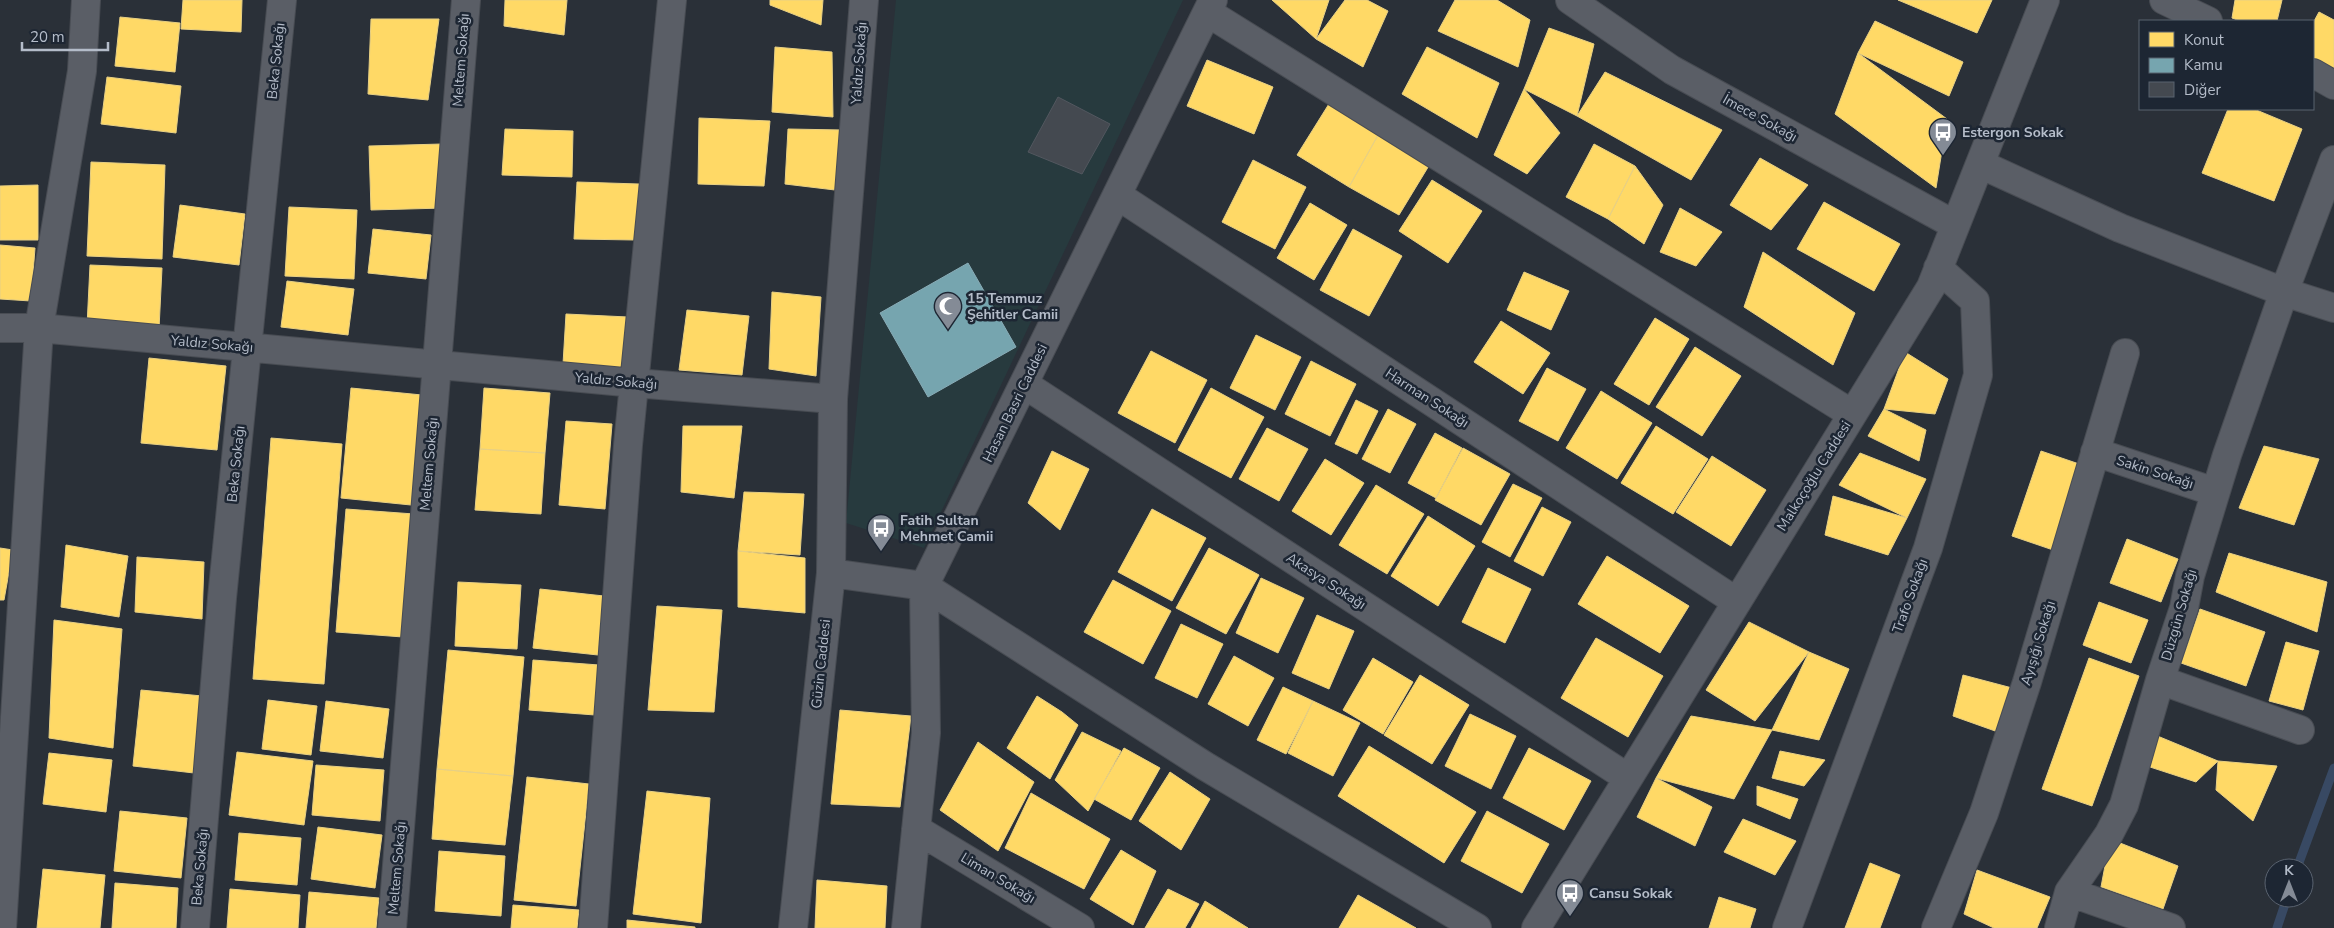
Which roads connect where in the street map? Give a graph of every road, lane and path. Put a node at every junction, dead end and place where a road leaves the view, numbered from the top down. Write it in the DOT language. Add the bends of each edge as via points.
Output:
graph roads {
  1 [pos="86,0"];
  2 [pos="282,0"];
  3 [pos="466,0"];
  4 [pos="672,0"];
  5 [pos="864,0"];
  6 [pos="1570,0"];
  7 [pos="2045,0"];
  8 [pos="2164,0"];
  9 [pos="1210,6"];
  10 [pos="2206,20"];
  11 [pos="2314,74"];
  12 [pos="2334,85"];
  13 [pos="2334,160"];
  14 [pos="1980,164"];
  15 [pos="1117,195"];
  16 [pos="1955,225"];
  17 [pos="1938,268"];
  18 [pos="2284,292"];
  19 [pos="2334,308"];
  20 [pos="0,328"];
  21 [pos="39,328"];
  22 [pos="248,348"];
  23 [pos="2125,353"];
  24 [pos="437,365"];
  25 [pos="635,383"];
  26 [pos="1024,384"];
  27 [pos="833,398"];
  28 [pos="1852,414"];
  29 [pos="2096,452"];
  30 [pos="2215,492"];
  31 [pos="830,573"];
  32 [pos="924,586"];
  33 [pos="1737,602"];
  34 [pos="2160,680"];
  35 [pos="2300,730"];
  36 [pos="1628,778"];
  37 [pos="916,829"];
  38 [pos="2069,892"];
  39 [pos="2,928"];
  40 [pos="195,928"];
  41 [pos="392,928"];
  42 [pos="593,928"];
  43 [pos="793,928"];
  44 [pos="906,928"];
  45 [pos="1080,928"];
  46 [pos="1477,928"];
  47 [pos="1536,928"];
  48 [pos="1787,928"];
  49 [pos="1936,928"];
  50 [pos="2058,928"];
  51 [pos="2171,928"];
  1 -- 21 [label="street" via="82,71"];
  2 -- 22 [label="street, Beka Sokağı"];
  3 -- 24 [label="street, Meltem Sokağı"];
  4 -- 25 [label="street"];
  5 -- 27 [label="street, Yaldız Sokağı"];
  6 -- 16 [label="street, İmece Sokağı" via="1672,70"];
  7 -- 14 [label="street, Malkoçoğlu Caddesi"];
  8 -- 10 [label="street"];
  9 -- 15 [label="street, Hasan Basri Caddesi"];
  9 -- 28 [label="street"];
  11 -- 12 [label="street"];
  13 -- 18 [label="street, Düzgün Sokağı"];
  14 -- 16 [label="street, Malkoçoğlu Caddesi"];
  14 -- 18 [label="street" via="2120,228"];
  15 -- 26 [label="street, Hasan Basri Caddesi"];
  15 -- 33 [label="street, Harman Sokağı"];
  16 -- 17 [label="street, Malkoçoğlu Caddesi"];
  17 -- 28 [label="street, Malkoçoğlu Caddesi" via="1930,287"];
  17 -- 48 [label="street, Trafo Sokağı" via="1974,301 1978,375 1928,548"];
  18 -- 19 [label="street"];
  18 -- 30 [label="street, Düzgün Sokağı"];
  20 -- 21 [label="street, Yaldız Sokağı"];
  21 -- 22 [label="street, Yaldız Sokağı"];
  21 -- 39 [label="street"];
  22 -- 24 [label="street, Yaldız Sokağı"];
  22 -- 40 [label="street, Beka Sokağı" via="222,598"];
  23 -- 29 [label="street, Ayışığı Sokağı"];
  24 -- 25 [label="street, Yaldız Sokağı"];
  24 -- 41 [label="street, Meltem Sokağı"];
  25 -- 27 [label="street, Yaldız Sokağı"];
  25 -- 42 [label="street"];
  26 -- 32 [label="street, Hasan Basri Caddesi"];
  26 -- 36 [label="street, Akasya Sokağı"];
  27 -- 31 [label="street, Güzin Caddesi"];
  28 -- 33 [label="street, Malkoçoğlu Caddesi"];
  29 -- 30 [label="street, Sakin Sokağı"];
  29 -- 49 [label="street, Ayışığı Sokağı" via="1987,803"];
  30 -- 34 [label="street, Düzgün Sokağı" via="2184,608"];
  31 -- 32 [label="street"];
  31 -- 43 [label="street, Güzin Caddesi"];
  32 -- 37 [label="street" via="926,733"];
  32 -- 46 [label="street" via="1205,766"];
  33 -- 36 [label="street, Malkoçoğlu Caddesi"];
  34 -- 35 [label="street"];
  34 -- 38 [label="street, Düzgün Sokağı" via="2124,805 2109,834"];
  36 -- 47 [label="street, Malkoçoğlu Caddesi"];
  37 -- 44 [label="street"];
  37 -- 45 [label="street, Liman Sokağı"];
  38 -- 50 [label="street, Düzgün Sokağı"];
  38 -- 51 [label="street"];
}
